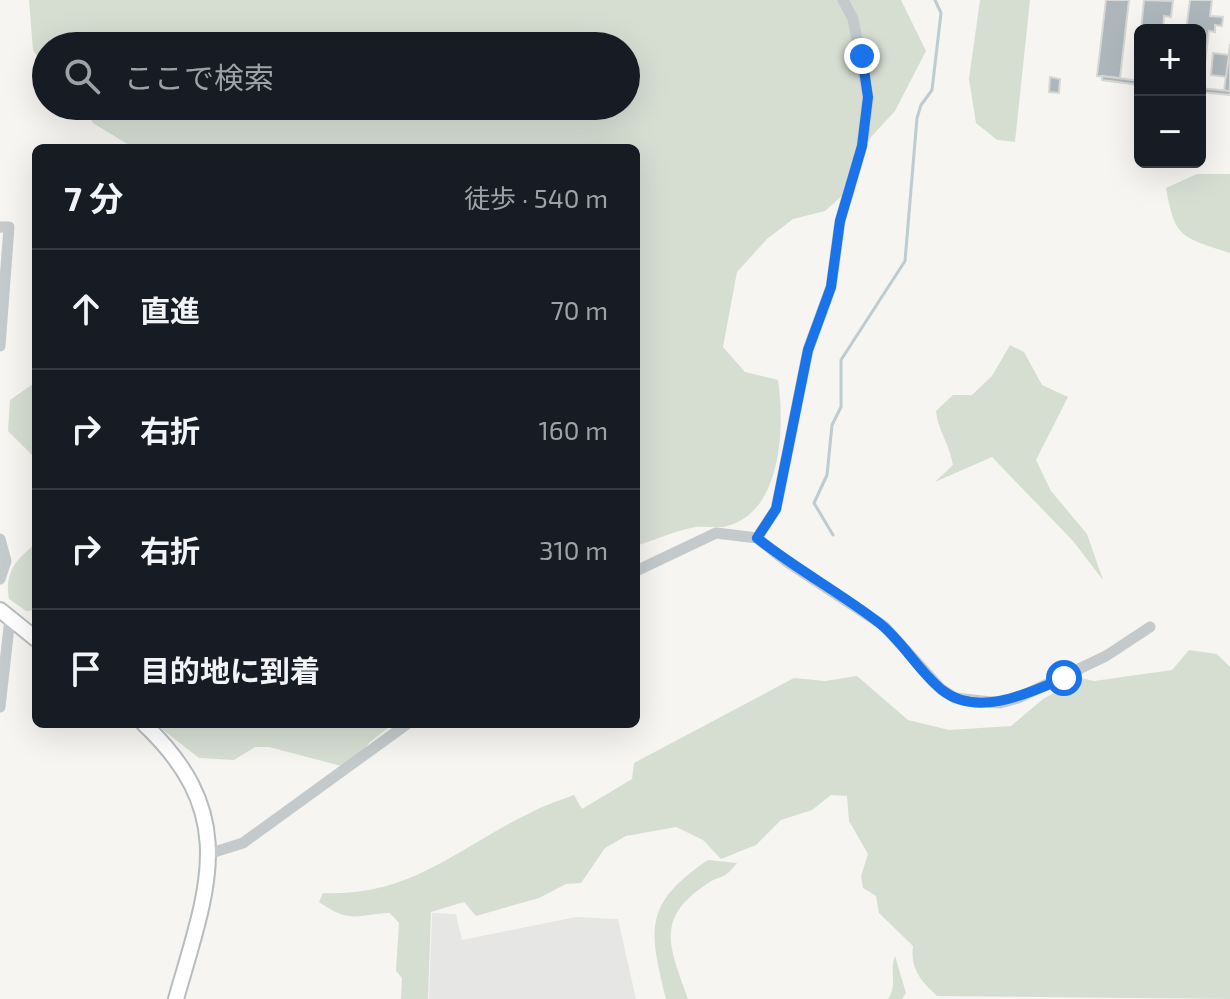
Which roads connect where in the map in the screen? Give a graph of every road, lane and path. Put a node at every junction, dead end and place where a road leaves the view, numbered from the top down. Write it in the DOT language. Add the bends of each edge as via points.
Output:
graph roads {
  1 [pos="843,0"];
  2 [pos="4,227"];
  3 [pos="0,346"];
  4 [pos="757,538"];
  5 [pos="0,539"];
  6 [pos="640,569"];
  7 [pos="0,579"];
  8 [pos="5,614"];
  9 [pos="1150,627"];
  10 [pos="32,636"];
  11 [pos="0,707"];
  12 [pos="148,728"];
  13 [pos="402,728"];
  14 [pos="211,853"];
  15 [pos="176,999"];
  1 -- 4 [label="street" via="853,19 868,97 862,146 840,221 831,287 808,350 776,509"];
  2 -- 3 [label="street"];
  4 -- 6 [label="street" via="716,533"];
  4 -- 9 [label="street" via="884,626 955,698 1000,703 1018,698 1106,656"];
  5 -- 7 [label="street" via="6,561"];
  8 -- 10 [label="main road"];
  8 -- 11 [label="street"];
  12 -- 14 [label="main road" via="188,779 203,811"];
  13 -- 14 [label="street" via="243,843"];
  14 -- 15 [label="main road" via="202,909"];
}
